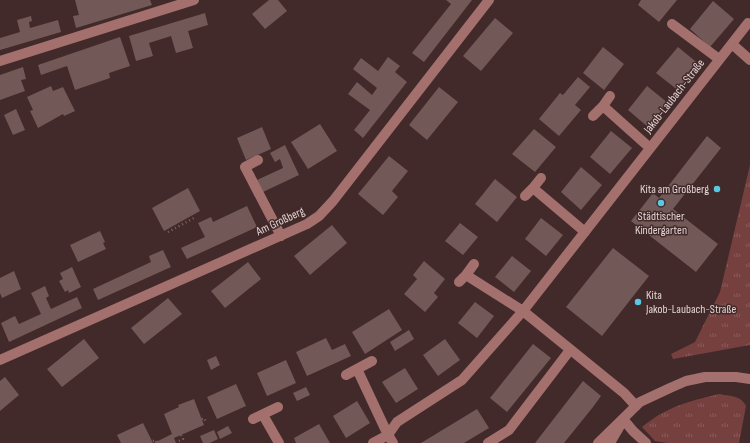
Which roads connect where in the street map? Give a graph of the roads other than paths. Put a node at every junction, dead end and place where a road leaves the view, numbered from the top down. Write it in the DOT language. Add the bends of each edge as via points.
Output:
graph roads {
  1 [pos="194,0"];
  2 [pos="488,0"];
  3 [pos="748,23"];
  4 [pos="672,24"];
  5 [pos="732,44"];
  6 [pos="719,59"];
  7 [pos="750,60"];
  8 [pos="0,61"];
  9 [pos="610,96"];
  10 [pos="603,106"];
  11 [pos="592,116"];
  12 [pos="650,148"];
  13 [pos="258,160"];
  14 [pos="541,178"];
  15 [pos="533,188"];
  16 [pos="526,196"];
  17 [pos="585,232"];
  18 [pos="281,236"];
  19 [pos="474,264"];
  20 [pos="466,275"];
  21 [pos="459,282"];
  22 [pos="523,311"];
  23 [pos="570,350"];
  24 [pos="0,360"];
  25 [pos="372,361"];
  26 [pos="357,370"];
  27 [pos="346,375"];
  28 [pos="750,379"];
  29 [pos="636,406"];
  30 [pos="278,407"];
  31 [pos="263,414"];
  32 [pos="253,419"];
  33 [pos="623,419"];
  34 [pos="390,439"];
  35 [pos="279,443"];
  36 [pos="373,443"];
  37 [pos="488,443"];
  38 [pos="598,443"];
  39 [pos="610,443"];
  40 [pos="646,443"];
  1 -- 8 [label="street"];
  2 -- 18 [label="street, Am Großberg" via="333,201 319,216"];
  3 -- 5 [label="street, Jakob-Laubach-Straße"];
  4 -- 6 [label="street, Jakob-Laubach-Straße"];
  5 -- 6 [label="street, Jakob-Laubach-Straße"];
  5 -- 7 [label="street"];
  6 -- 12 [label="street, Jakob-Laubach-Straße"];
  9 -- 10 [label="street"];
  10 -- 11 [label="street"];
  10 -- 12 [label="street, Jakob-Laubach-Straße"];
  12 -- 17 [label="street, Jakob-Laubach-Straße"];
  13 -- 18 [label="street" via="245,167"];
  14 -- 15 [label="street"];
  15 -- 16 [label="street"];
  15 -- 17 [label="street"];
  17 -- 22 [label="street, Jakob-Laubach-Straße"];
  18 -- 24 [label="street, Am Großberg"];
  19 -- 20 [label="street"];
  20 -- 21 [label="street"];
  20 -- 22 [label="street"];
  22 -- 23 [label="street"];
  22 -- 34 [label="street, Jakob-Laubach-Straße" via="462,380 397,422"];
  23 -- 29 [label="street" via="624,393"];
  23 -- 37 [label="street" via="509,430"];
  25 -- 26 [label="street"];
  26 -- 27 [label="street"];
  26 -- 34 [label="street"];
  28 -- 29 [label="street" via="720,376 686,381"];
  29 -- 33 [label="street"];
  30 -- 31 [label="street"];
  31 -- 32 [label="street"];
  31 -- 35 [label="street"];
  33 -- 38 [label="street"];
  33 -- 39 [label="street"];
  33 -- 40 [label="street"];
  34 -- 36 [label="street, Jakob-Laubach-Straße"];
}
